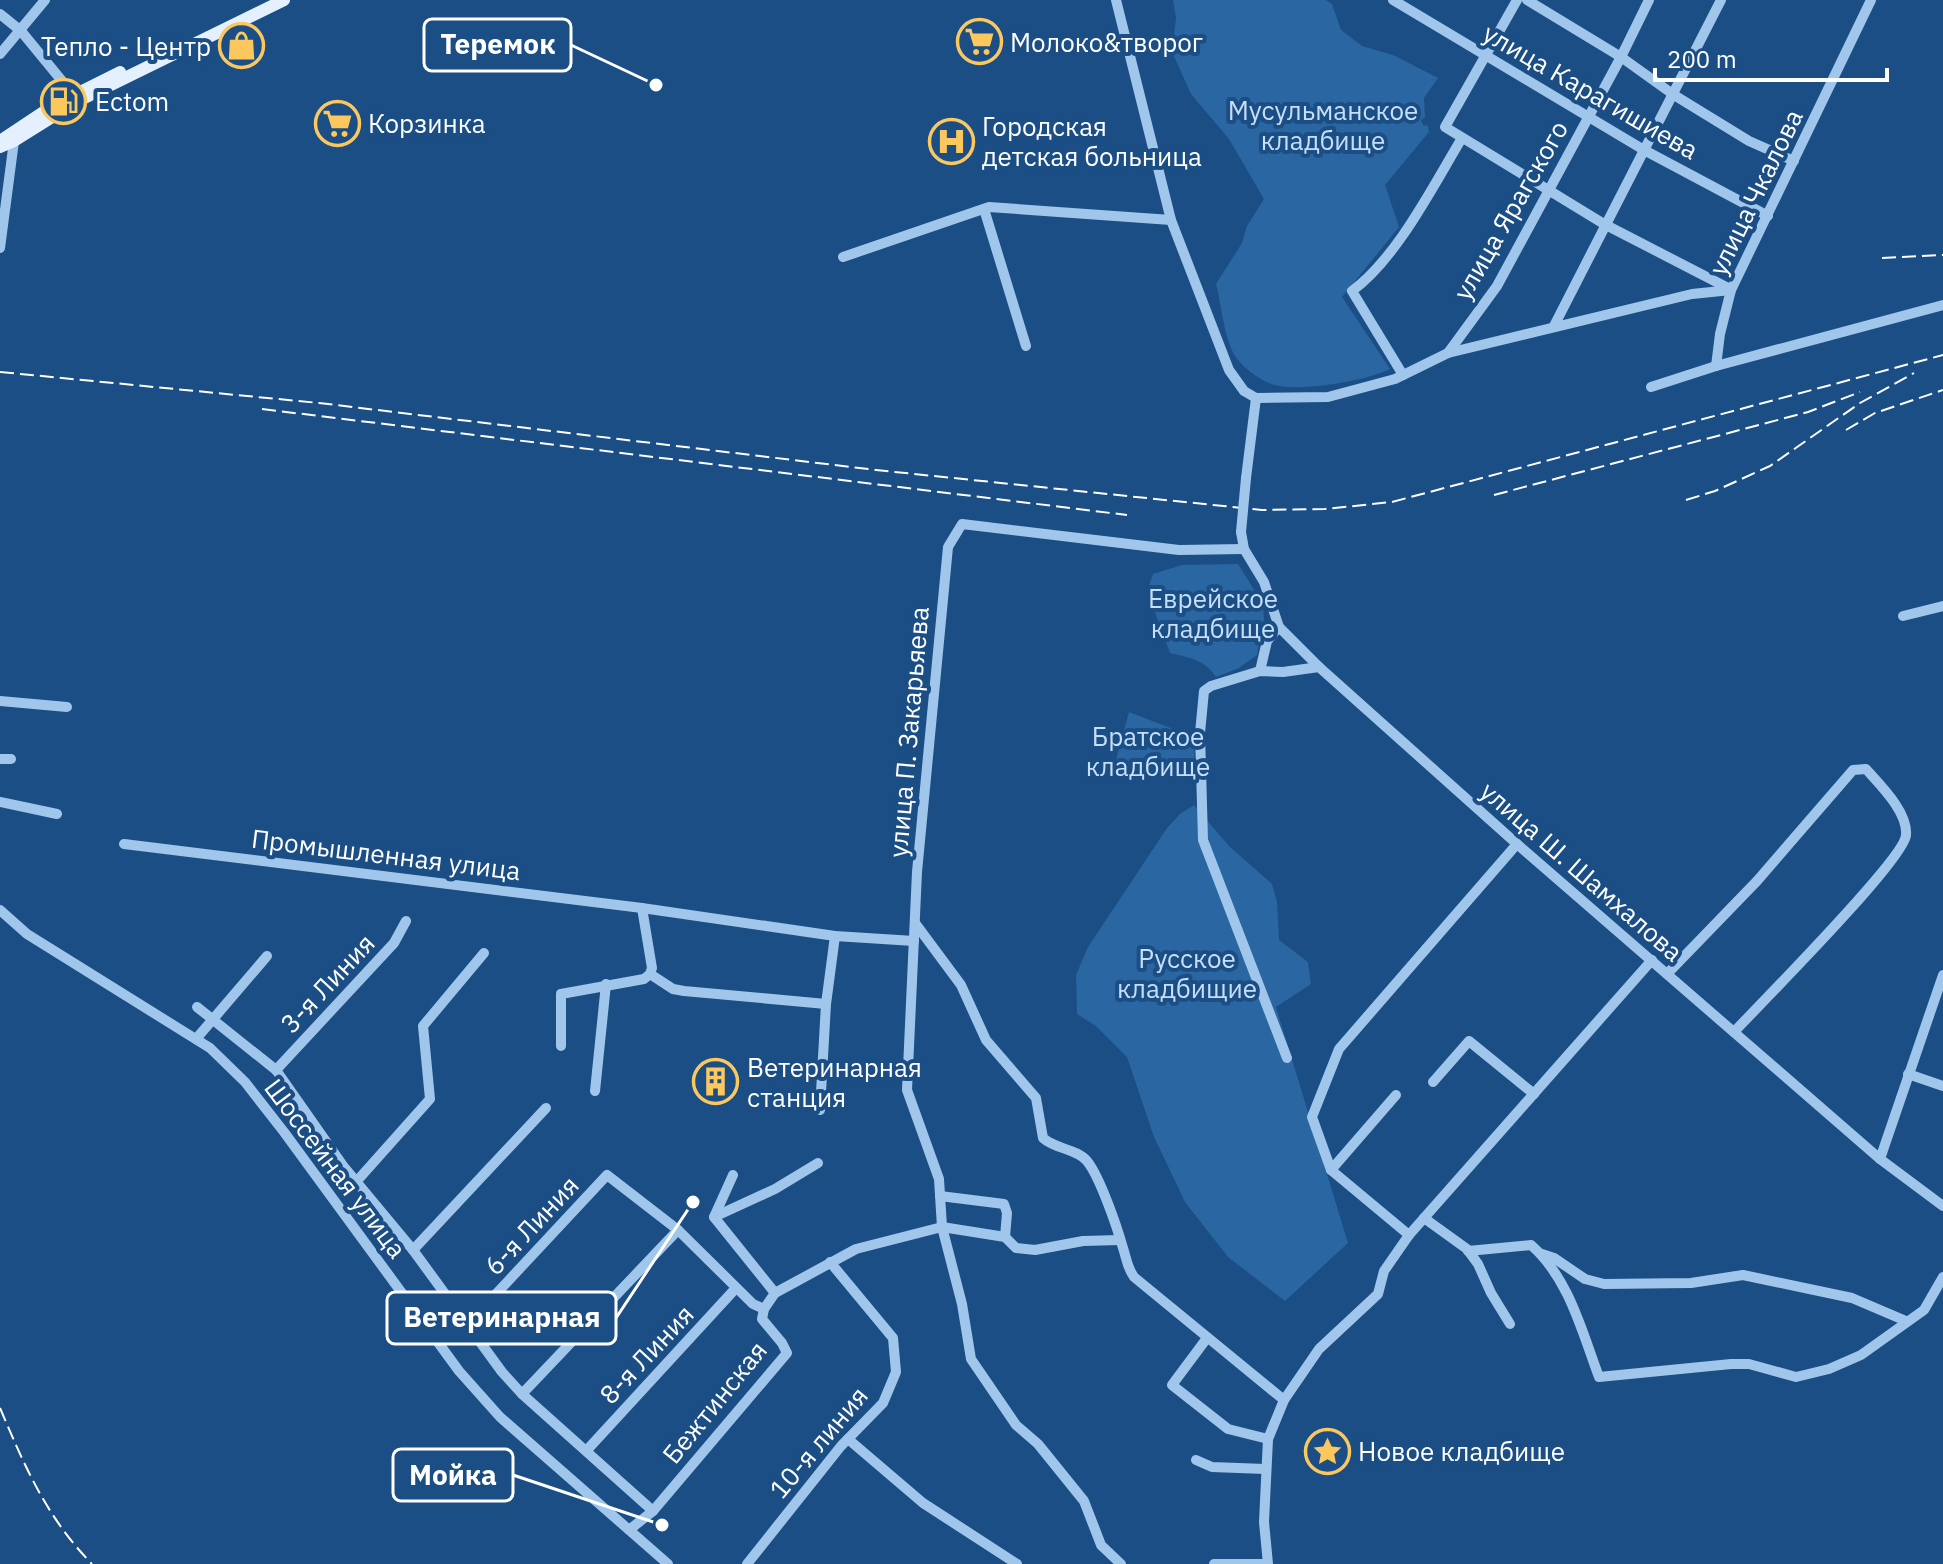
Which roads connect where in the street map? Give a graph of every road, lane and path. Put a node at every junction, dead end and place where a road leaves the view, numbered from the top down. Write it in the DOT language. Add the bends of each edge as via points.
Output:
graph roads {
  1 [pos="45,0"];
  2 [pos="266,0"];
  3 [pos="284,0"];
  4 [pos="1116,0"];
  5 [pos="1393,0"];
  6 [pos="1517,0"];
  7 [pos="1527,0"];
  8 [pos="1649,0"];
  9 [pos="1721,0"];
  10 [pos="1871,0"];
  11 [pos="0,14"];
  12 [pos="21,31"];
  13 [pos="0,54"];
  14 [pos="1486,54"];
  15 [pos="1621,57"];
  16 [pos="1674,95"];
  17 [pos="76,98"];
  18 [pos="1588,117"];
  19 [pos="1462,138"];
  20 [pos="6,141"];
  21 [pos="1644,150"];
  22 [pos="1794,161"];
  23 [pos="1548,188"];
  24 [pos="984,209"];
  25 [pos="1768,216"];
  26 [pos="1171,220"];
  27 [pos="1604,224"];
  28 [pos="0,248"];
  29 [pos="843,257"];
  30 [pos="1731,290"];
  31 [pos="1943,305"];
  32 [pos="1554,326"];
  33 [pos="1026,346"];
  34 [pos="1448,353"];
  35 [pos="1716,366"];
  36 [pos="1403,375"];
  37 [pos="1651,387"];
  38 [pos="1256,398"];
  39 [pos="1244,549"];
  40 [pos="1943,606"];
  41 [pos="1903,616"];
  42 [pos="1279,627"];
  43 [pos="1319,667"];
  44 [pos="1260,671"];
  45 [pos="0,701"];
  46 [pos="67,707"];
  47 [pos="0,802"];
  48 [pos="57,814"];
  49 [pos="124,844"];
  50 [pos="1517,844"];
  51 [pos="642,908"];
  52 [pos="0,910"];
  53 [pos="406,921"];
  54 [pos="915,923"];
  55 [pos="835,936"];
  56 [pos="914,941"];
  57 [pos="484,953"];
  58 [pos="267,956"];
  59 [pos="1652,960"];
  60 [pos="650,974"];
  61 [pos="1667,974"];
  62 [pos="1943,975"];
  63 [pos="606,984"];
  64 [pos="826,1004"];
  65 [pos="197,1007"];
  66 [pos="213,1019"];
  67 [pos="1734,1032"];
  68 [pos="196,1039"];
  69 [pos="561,1046"];
  70 [pos="1287,1058"];
  71 [pos="276,1070"];
  72 [pos="1908,1074"];
  73 [pos="1433,1082"];
  74 [pos="1943,1086"];
  75 [pos="595,1091"];
  76 [pos="1534,1094"];
  77 [pos="1396,1095"];
  78 [pos="546,1108"];
  79 [pos="820,1110"];
  80 [pos="1880,1159"];
  81 [pos="818,1163"];
  82 [pos="1331,1170"];
  83 [pos="733,1175"];
  84 [pos="356,1182"];
  85 [pos="940,1196"];
  86 [pos="1943,1206"];
  87 [pos="714,1217"];
  88 [pos="1424,1218"];
  89 [pos="942,1227"];
  90 [pos="678,1230"];
  91 [pos="1409,1235"];
  92 [pos="1005,1237"];
  93 [pos="1120,1240"];
  94 [pos="413,1250"];
  95 [pos="1468,1251"];
  96 [pos="1542,1254"];
  97 [pos="830,1262"];
  98 [pos="1943,1277"];
  99 [pos="736,1288"];
  100 [pos="775,1293"];
  101 [pos="764,1309"];
  102 [pos="1906,1321"];
  103 [pos="468,1324"];
  104 [pos="1510,1324"];
  105 [pos="1207,1338"];
  106 [pos="522,1394"];
  107 [pos="1284,1400"];
  108 [pos="848,1439"];
  109 [pos="1268,1439"];
  110 [pos="587,1450"];
  111 [pos="1196,1460"];
  112 [pos="1265,1469"];
  113 [pos="653,1511"];
  114 [pos="629,1530"];
  115 [pos="668,1564"];
  116 [pos="747,1564"];
  117 [pos="1017,1564"];
  118 [pos="1121,1564"];
  119 [pos="1214,1564"];
  120 [pos="1268,1564"];
  1 -- 12 [label="street"];
  2 -- 17 [label="main road"];
  3 -- 17 [label="main road"];
  4 -- 26 [label="street"];
  5 -- 14 [label="street, улица Карагишиева"];
  6 -- 14 [label="street"];
  7 -- 15 [label="street"];
  8 -- 15 [label="street, улица Ярагского"];
  9 -- 16 [label="street"];
  10 -- 22 [label="street, улица Чкалова"];
  11 -- 12 [label="street"];
  12 -- 13 [label="street"];
  12 -- 17 [label="street"];
  14 -- 18 [label="street, улица Карагишиева"];
  14 -- 19 [label="street" via="1445,127"];
  15 -- 16 [label="street"];
  15 -- 18 [label="street, улица Ярагского"];
  16 -- 21 [label="street"];
  16 -- 22 [label="street" via="1749,141"];
  17 -- 20 [label="main road"];
  18 -- 21 [label="street, улица Карагишиева"];
  18 -- 23 [label="street, улица Ярагского"];
  19 -- 23 [label="street"];
  19 -- 36 [label="street" via="1413,218 1369,279 1352,291"];
  20 -- 28 [label="street"];
  21 -- 25 [label="street, улица Карагишиева"];
  21 -- 27 [label="street"];
  22 -- 25 [label="street, улица Чкалова"];
  23 -- 27 [label="street"];
  23 -- 34 [label="street, улица Ярагского" via="1497,286"];
  24 -- 26 [label="street"];
  24 -- 29 [label="street"];
  24 -- 33 [label="street"];
  25 -- 30 [label="street, улица Чкалова"];
  26 -- 38 [label="street" via="1229,370"];
  27 -- 30 [label="street"];
  27 -- 32 [label="street"];
  30 -- 32 [label="street"];
  30 -- 35 [label="street, улица Чкалова"];
  31 -- 35 [label="street"];
  32 -- 34 [label="street"];
  34 -- 36 [label="street"];
  35 -- 37 [label="street"];
  36 -- 38 [label="street" via="1328,397"];
  38 -- 39 [label="street, улица Ш. Шамхалова, bridge" via="1241,532"];
  39 -- 42 [label="street, улица Ш. Шамхалова" via="1264,582"];
  39 -- 54 [label="street, улица П. Закарьяева" via="1179,550 962,524 948,547"];
  40 -- 41 [label="street"];
  42 -- 43 [label="street, улица Ш. Шамхалова"];
  42 -- 44 [label="street" via="1267,641"];
  43 -- 44 [label="street"];
  43 -- 50 [label="street, улица Ш. Шамхалова"];
  44 -- 70 [label="street" via="1204,691 1201,821 1211,865"];
  45 -- 46 [label="street"];
  47 -- 48 [label="street"];
  49 -- 51 [label="street, Промышленная улица"];
  50 -- 59 [label="street, улица Ш. Шамхалова"];
  50 -- 82 [label="street" via="1339,1049 1312,1117"];
  51 -- 55 [label="street, Промышленная улица"];
  51 -- 60 [label="street"];
  52 -- 68 [label="street, Шоссейная улица" via="27,934"];
  53 -- 71 [label="street, 3-я Линия" via="394,943"];
  54 -- 56 [label="street, улица П. Закарьяева"];
  54 -- 93 [label="street" via="961,985 986,1040 1036,1098 1043,1138 1089,1164"];
  55 -- 56 [label="street, Промышленная улица"];
  55 -- 64 [label="street"];
  56 -- 85 [label="street, улица П. Закарьяева" via="907,1090 939,1179"];
  57 -- 84 [label="street" via="423,1026 430,1099"];
  58 -- 66 [label="street"];
  59 -- 61 [label="street, улица Ш. Шамхалова"];
  59 -- 76 [label="street"];
  60 -- 63 [label="street"];
  60 -- 64 [label="street" via="684,991"];
  61 -- 67 [label="street, улица Ш. Шамхалова"];
  61 -- 67 [label="street" via="1853,770 1866,769 1902,816 1906,840 1829,932"];
  62 -- 72 [label="street"];
  63 -- 69 [label="street" via="561,994"];
  63 -- 75 [label="street"];
  64 -- 79 [label="street"];
  65 -- 66 [label="street"];
  66 -- 68 [label="street"];
  66 -- 71 [label="street"];
  67 -- 80 [label="street, улица Ш. Шамхалова"];
  68 -- 114 [label="street, Шоссейная улица" via="245,1082 459,1371 500,1417"];
  71 -- 84 [label="street"];
  72 -- 74 [label="street"];
  72 -- 80 [label="street"];
  73 -- 76 [label="street" via="1469,1041"];
  76 -- 88 [label="street"];
  77 -- 82 [label="street"];
  78 -- 94 [label="street"];
  80 -- 86 [label="street, улица Ш. Шамхалова"];
  81 -- 87 [label="street"];
  82 -- 91 [label="street"];
  83 -- 87 [label="street"];
  84 -- 94 [label="street"];
  85 -- 89 [label="street, улица П. Закарьяева"];
  85 -- 92 [label="street" via="1004,1204"];
  87 -- 100 [label="street"];
  88 -- 91 [label="street"];
  88 -- 95 [label="street"];
  89 -- 92 [label="street"];
  89 -- 97 [label="street" via="856,1249"];
  89 -- 118 [label="street, улица П. Закарьяева" via="971,1359 1016,1425 1084,1501 1101,1545"];
  90 -- 99 [label="street"];
  90 -- 103 [label="street, 6-я Линия" via="607,1175"];
  90 -- 106 [label="street"];
  91 -- 107 [label="street" via="1384,1271 1378,1294 1319,1349"];
  92 -- 93 [label="street" via="1016,1248 1035,1250"];
  93 -- 105 [label="street" via="1134,1277"];
  94 -- 103 [label="street"];
  95 -- 96 [label="street" via="1531,1245"];
  95 -- 104 [label="street"];
  96 -- 102 [label="street" via="1604,1284 1691,1283 1743,1275 1852,1298"];
  96 -- 102 [label="street" via="1567,1292 1599,1377 1749,1364 1796,1377 1861,1355"];
  97 -- 100 [label="street"];
  97 -- 108 [label="street, 10-я линия" via="893,1338 896,1372 883,1403"];
  98 -- 102 [label="street" via="1924,1310"];
  99 -- 101 [label="street"];
  99 -- 110 [label="street, 8-я Линия"];
  100 -- 101 [label="street, Бежтинская"];
  101 -- 113 [label="street, Бежтинская" via="762,1319 787,1353"];
  103 -- 106 [label="street"];
  105 -- 107 [label="street"];
  105 -- 109 [label="street" via="1172,1385 1228,1429"];
  106 -- 110 [label="street"];
  107 -- 109 [label="street"];
  108 -- 116 [label="street, 10-я линия"];
  108 -- 117 [label="street" via="923,1503"];
  109 -- 112 [label="street"];
  110 -- 113 [label="street"];
  111 -- 112 [label="street" via="1212,1467"];
  112 -- 120 [label="street"];
  113 -- 114 [label="street, Бежтинская"];
  114 -- 115 [label="street, Шоссейная улица"];
  119 -- 120 [label="street"];
}
